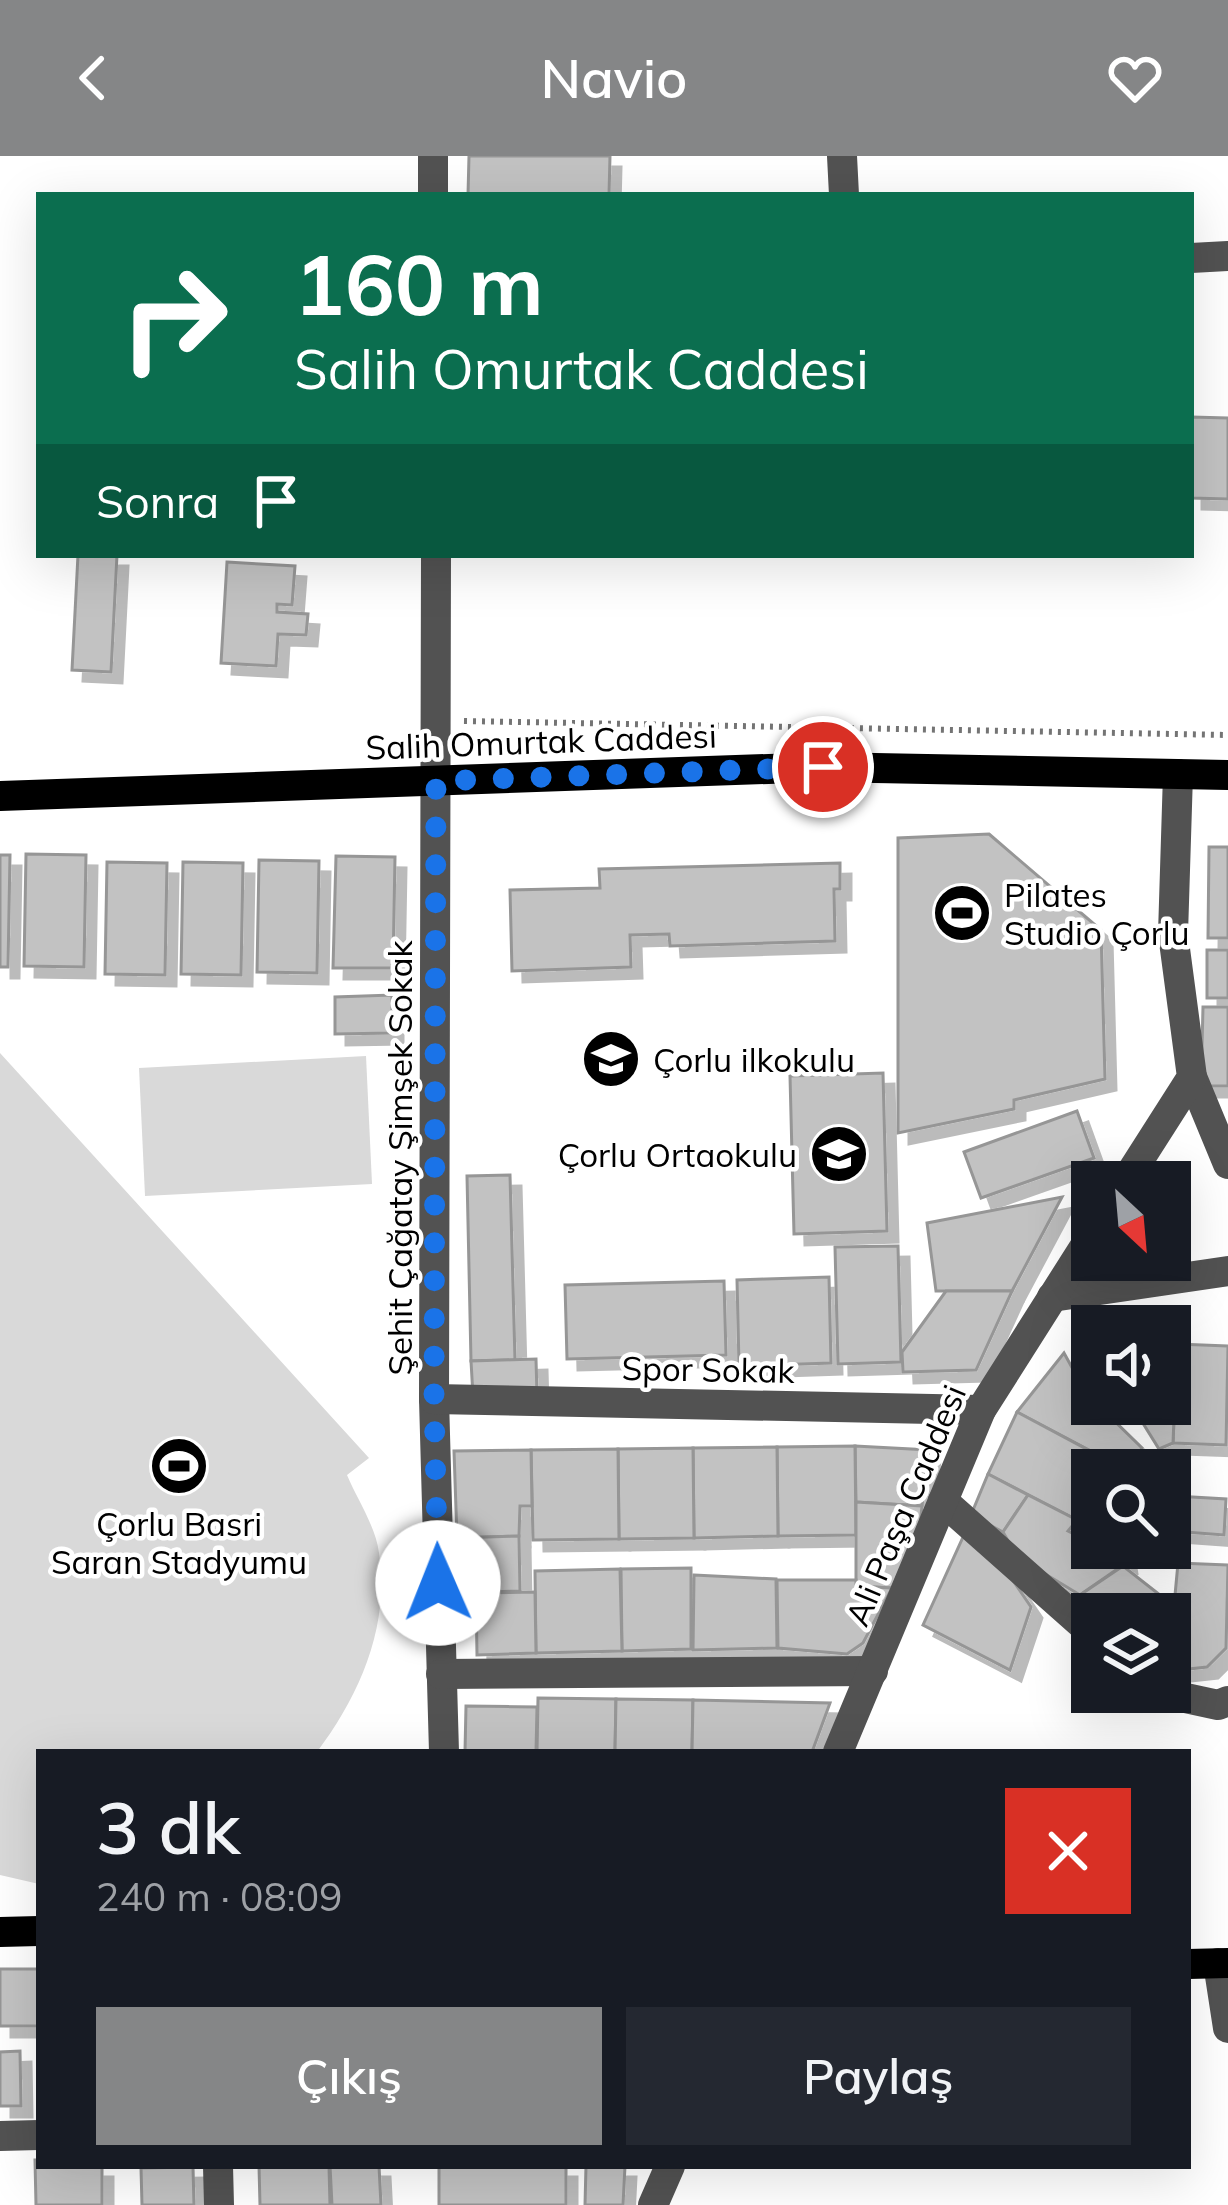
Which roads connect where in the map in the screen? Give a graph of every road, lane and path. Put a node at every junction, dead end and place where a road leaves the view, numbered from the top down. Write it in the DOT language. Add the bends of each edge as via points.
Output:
graph roads {
  1 [pos="433,156"];
  2 [pos="842,156"];
  3 [pos="434,192"];
  4 [pos="844,192"];
  5 [pos="1228,256"];
  6 [pos="1194,258"];
  7 [pos="436,558"];
  8 [pos="436,721"];
  9 [pos="1228,735"];
  10 [pos="1178,774"];
  11 [pos="1228,776"];
  12 [pos="436,781"];
  13 [pos="0,796"];
  14 [pos="1192,1077"];
  15 [pos="1227,1160"];
  16 [pos="1139,1161"];
  17 [pos="1071,1268"];
  18 [pos="1228,1271"];
  19 [pos="1052,1297"];
  20 [pos="434,1399"];
  21 [pos="980,1410"];
  22 [pos="943,1501"];
  23 [pos="1071,1614"];
  24 [pos="873,1671"];
  25 [pos="441,1675"];
  26 [pos="1191,1699"];
  27 [pos="1228,1701"];
  28 [pos="444,1749"];
  29 [pos="839,1749"];
  30 [pos="36,1931"];
  31 [pos="0,1932"];
  32 [pos="1211,1964"];
  33 [pos="1228,2028"];
  34 [pos="36,2135"];
  35 [pos="0,2136"];
  36 [pos="218,2169"];
  37 [pos="669,2169"];
  38 [pos="219,2205"];
  39 [pos="653,2205"];
  1 -- 3 [label="street"];
  2 -- 4 [label="street"];
  5 -- 6 [label="street"];
  7 -- 8 [label="street, Şehit Çağatay Şimşek Sokak"];
  8 -- 9 [label="path"];
  8 -- 12 [label="street, Şehit Çağatay Şimşek Sokak"];
  10 -- 11 [label="main road, Salih Omurtak Caddesi"];
  10 -- 12 [label="main road, Salih Omurtak Caddesi" via="823,767"];
  10 -- 14 [label="street" via="1173,934"];
  12 -- 13 [label="main road, Salih Omurtak Caddesi"];
  12 -- 20 [label="street, Şehit Çağatay Şimşek Sokak"];
  14 -- 15 [label="street"];
  14 -- 16 [label="street"];
  17 -- 19 [label="street, Ali Paşa Caddesi"];
  18 -- 19 [label="street"];
  19 -- 21 [label="street, Ali Paşa Caddesi"];
  20 -- 21 [label="street, Spor Sokak"];
  20 -- 25 [label="street, Şehit Çağatay Şimşek Sokak"];
  21 -- 22 [label="street, Ali Paşa Caddesi"];
  22 -- 23 [label="street"];
  22 -- 24 [label="street, Ali Paşa Caddesi"];
  24 -- 25 [label="street"];
  24 -- 29 [label="street, Ali Paşa Caddesi"];
  25 -- 28 [label="street, Şehit Çağatay Şimşek Sokak"];
  26 -- 27 [label="street"];
  30 -- 31 [label="main road"];
  32 -- 33 [label="street"];
  34 -- 35 [label="street"];
  36 -- 38 [label="street"];
  37 -- 39 [label="street"];
}
